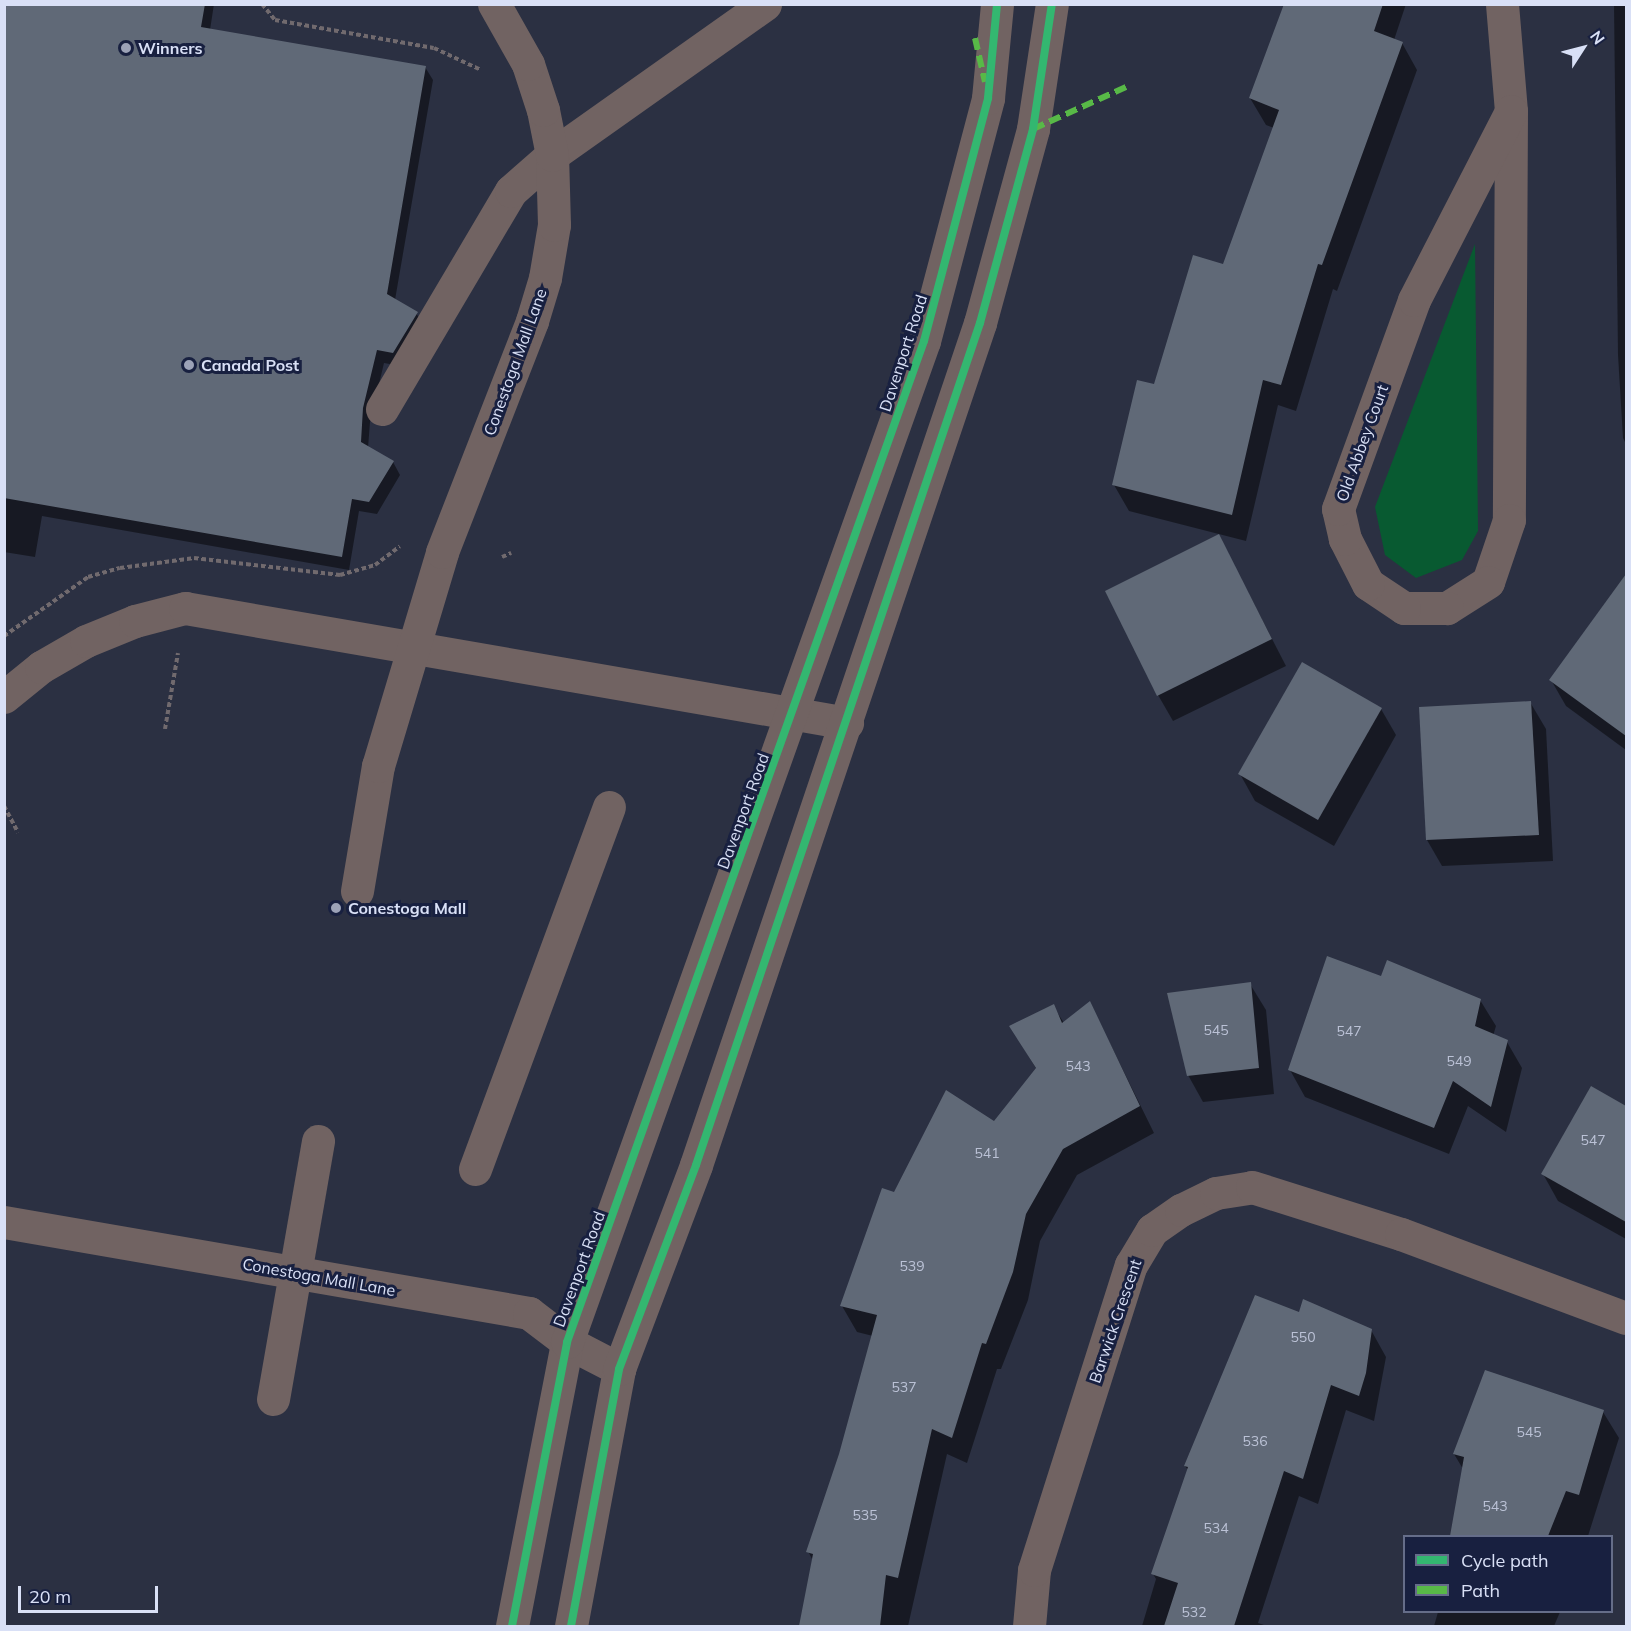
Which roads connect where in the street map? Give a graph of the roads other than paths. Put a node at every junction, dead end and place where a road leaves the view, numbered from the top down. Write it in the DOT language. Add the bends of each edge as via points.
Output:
graph roads {
  1 [pos="494,4"];
  2 [pos="765,4"];
  3 [pos="997,4"];
  4 [pos="1052,4"];
  5 [pos="1502,4"];
  6 [pos="1511,111"];
  7 [pos="552,155"];
  8 [pos="382,409"];
  9 [pos="413,648"];
  10 [pos="4,698"];
  11 [pos="792,714"];
  12 [pos="847,723"];
  13 [pos="609,807"];
  14 [pos="357,891"];
  15 [pos="318,1141"];
  16 [pos="476,1169"];
  17 [pos="4,1222"];
  18 [pos="294,1273"];
  19 [pos="1626,1318"];
  20 [pos="567,1342"];
  21 [pos="619,1368"];
  22 [pos="273,1399"];
  23 [pos="512,1626"];
  24 [pos="571,1626"];
  25 [pos="1029,1626"];
  1 -- 7 [label="street, Conestoga Mall Lane" via="528,64"];
  2 -- 7 [label="street"];
  3 -- 11 [label="street, Davenport Road" via="988,98 924,341"];
  4 -- 12 [label="street" via="1033,129 980,324"];
  5 -- 6 [label="street, Old Abbey Court"];
  6 -- 6 [label="street, Old Abbey Court" via="1414,300 1338,508 1345,539 1368,584 1404,609 1447,608 1488,582 1509,520"];
  7 -- 8 [label="street" via="511,191"];
  7 -- 9 [label="street, Conestoga Mall Lane" via="554,225 545,278 442,552"];
  9 -- 10 [label="street" via="185,608 135,621 86,641 41,667"];
  9 -- 11 [label="street"];
  9 -- 14 [label="street, Conestoga Mall Lane" via="378,766"];
  11 -- 12 [label="street"];
  11 -- 20 [label="street, Davenport Road"];
  12 -- 21 [label="street" via="696,1165"];
  13 -- 16 [label="street"];
  15 -- 18 [label="street"];
  17 -- 18 [label="street, Conestoga Mall Lane"];
  18 -- 20 [label="street, Conestoga Mall Lane" via="529,1313"];
  18 -- 22 [label="street"];
  19 -- 25 [label="street, Barwick Crescent" via="1401,1234 1252,1187 1216,1192 1181,1210 1152,1230 1131,1265 1034,1570"];
  20 -- 21 [label="street, Conestoga Mall Lane"];
  20 -- 23 [label="street, Davenport Road"];
  21 -- 24 [label="street"];
}
